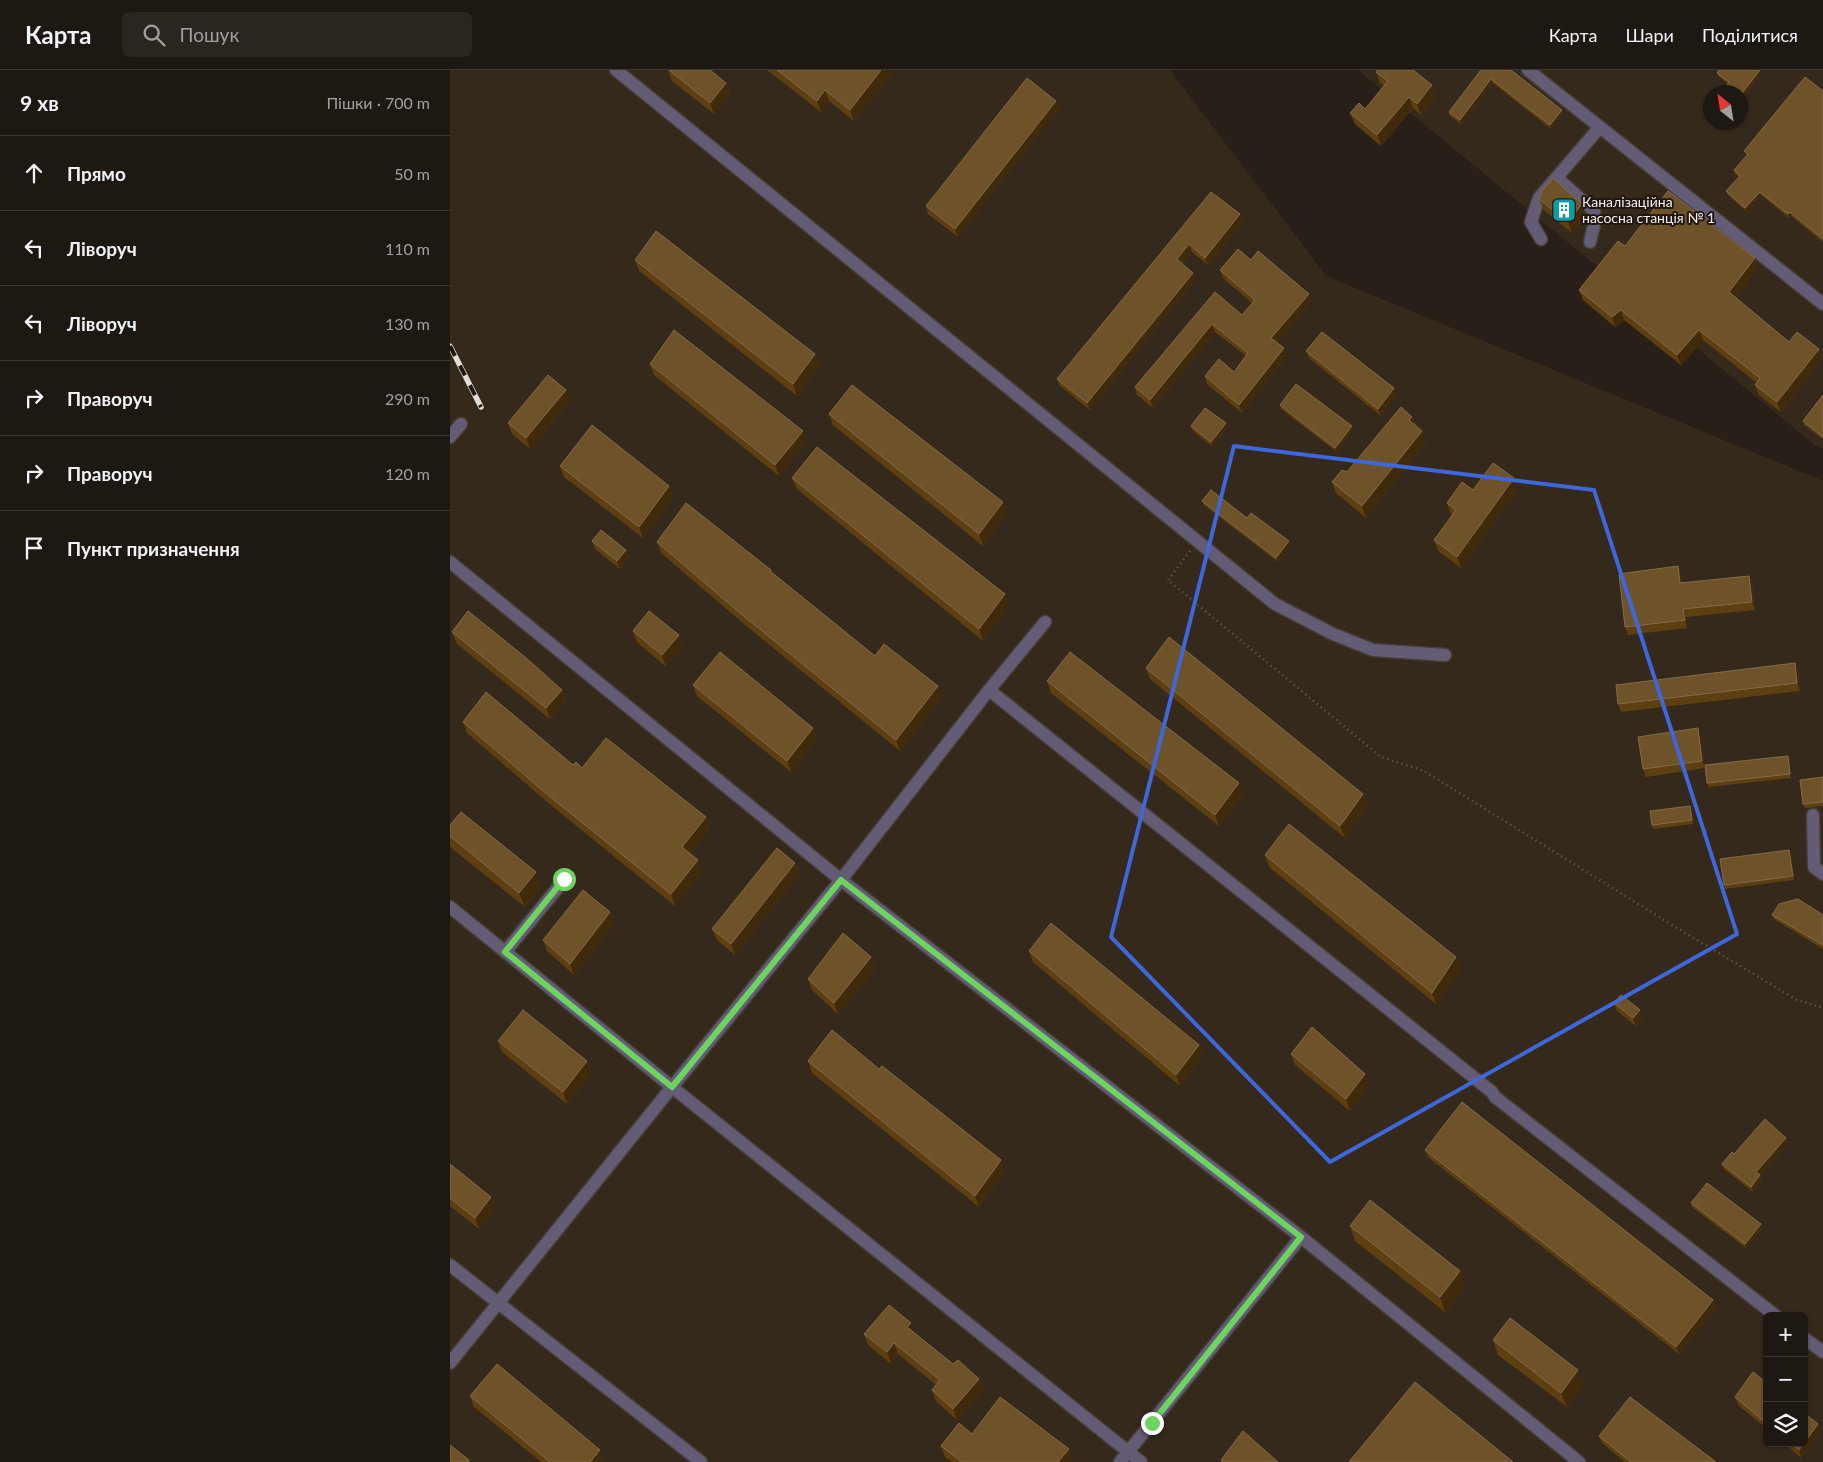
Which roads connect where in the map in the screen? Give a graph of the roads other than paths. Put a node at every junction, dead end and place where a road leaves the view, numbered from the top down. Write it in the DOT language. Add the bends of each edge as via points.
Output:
graph roads {
  1 [pos="616,70"];
  2 [pos="1528,70"];
  3 [pos="1600,127"];
  4 [pos="1557,178"];
  5 [pos="1541,239"];
  6 [pos="1590,242"];
  7 [pos="1823,304"];
  8 [pos="461,424"];
  9 [pos="450,437"];
  10 [pos="450,562"];
  11 [pos="1045,622"];
  12 [pos="1444,655"];
  13 [pos="990,690"];
  14 [pos="1813,815"];
  15 [pos="1823,874"];
  16 [pos="564,879"];
  17 [pos="841,880"];
  18 [pos="450,907"];
  19 [pos="505,952"];
  20 [pos="672,1087"];
  21 [pos="1301,1237"];
  22 [pos="450,1265"];
  23 [pos="498,1304"];
  24 [pos="1771,1312"];
  25 [pos="1808,1341"];
  26 [pos="1823,1352"];
  27 [pos="450,1363"];
  28 [pos="1124,1457"];
  29 [pos="701,1462"];
  30 [pos="1141,1462"];
  31 [pos="1579,1462"];
  1 -- 12 [label="street" via="1275,604 1333,634 1373,650"];
  2 -- 3 [label="street"];
  3 -- 4 [label="street"];
  3 -- 7 [label="street"];
  4 -- 5 [label="street" via="1539,198 1531,222"];
  4 -- 6 [label="street" via="1594,211"];
  8 -- 9 [label="street"];
  10 -- 17 [label="street"];
  11 -- 13 [label="street"];
  13 -- 17 [label="street"];
  13 -- 24 [label="street" via="1492,1092 1495,1098"];
  14 -- 15 [label="street" via="1814,867"];
  16 -- 19 [label="street"];
  17 -- 20 [label="street"];
  17 -- 21 [label="street"];
  18 -- 19 [label="street"];
  19 -- 20 [label="street"];
  20 -- 23 [label="street"];
  20 -- 28 [label="street"];
  21 -- 28 [label="street"];
  21 -- 31 [label="street"];
  22 -- 23 [label="street"];
  23 -- 27 [label="street"];
  23 -- 29 [label="street"];
  25 -- 26 [label="street"];
  28 -- 30 [label="street"];
}
